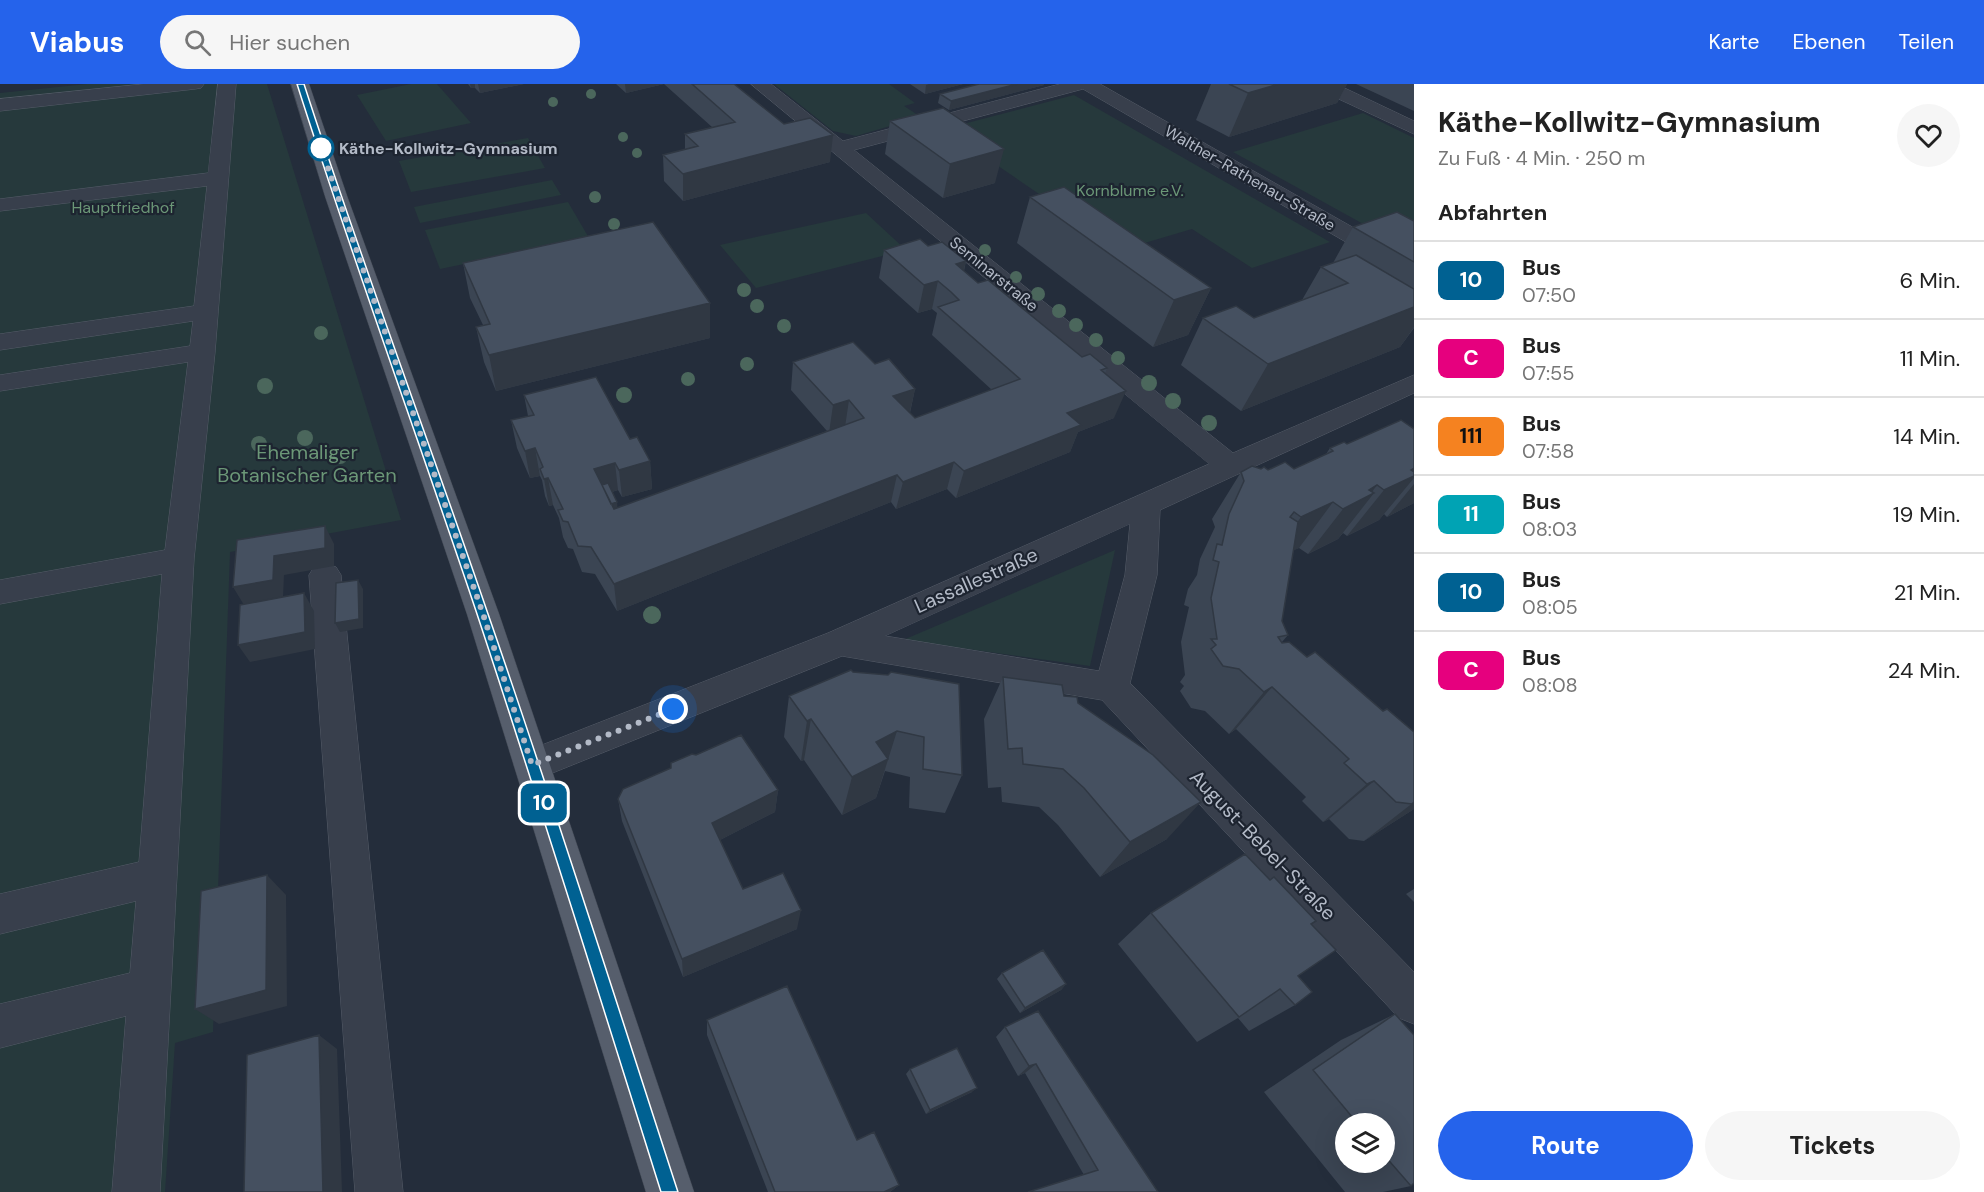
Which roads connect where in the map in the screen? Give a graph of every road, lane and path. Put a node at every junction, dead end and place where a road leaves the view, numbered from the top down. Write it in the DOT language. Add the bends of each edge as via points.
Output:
graph roads {
  1 [pos="195,84"];
  2 [pos="226,84"];
  3 [pos="300,84"];
  4 [pos="760,84"];
  5 [pos="1081,84"];
  6 [pos="1087,84"];
  7 [pos="1321,84"];
  8 [pos="0,105"];
  9 [pos="1414,128"];
  10 [pos="839,148"];
  11 [pos="219,178"];
  12 [pos="0,205"];
  13 [pos="1414,272"];
  14 [pos="206,312"];
  15 [pos="0,342"];
  16 [pos="202,351"];
  17 [pos="0,383"];
  18 [pos="1414,383"];
  19 [pos="1229,465"];
  20 [pos="1146,503"];
  21 [pos="179,559"];
  22 [pos="325,575"];
  23 [pos="0,592"];
  24 [pos="840,642"];
  25 [pos="1112,687"];
  26 [pos="532,765"];
  27 [pos="156,877"];
  28 [pos="0,914"];
  29 [pos="150,989"];
  30 [pos="1414,1003"];
  31 [pos="0,1026"];
  32 [pos="386,1184"];
  33 [pos="135,1192"];
  34 [pos="670,1192"];
  1 -- 8 [label="street"];
  2 -- 11 [label="street"];
  3 -- 26 [label="main road"];
  4 -- 10 [label="street, Seminarstraße"];
  5 -- 10 [label="street"];
  6 -- 13 [label="street, Walther-Rathenau-Straße"];
  7 -- 9 [label="street"];
  10 -- 19 [label="street, Seminarstraße"];
  11 -- 12 [label="street"];
  11 -- 14 [label="street"];
  14 -- 15 [label="street"];
  14 -- 16 [label="street"];
  16 -- 17 [label="street"];
  16 -- 21 [label="street"];
  18 -- 19 [label="street, Lassallestraße"];
  19 -- 20 [label="street, Lassallestraße"];
  20 -- 24 [label="street, Lassallestraße"];
  20 -- 25 [label="street" via="1141,575"];
  21 -- 23 [label="street"];
  21 -- 27 [label="street"];
  22 -- 32 [label="street"];
  24 -- 25 [label="street"];
  24 -- 26 [label="street, Lassallestraße"];
  25 -- 30 [label="street, August-Bebel-Straße"];
  26 -- 34 [label="main road"];
  27 -- 28 [label="street"];
  27 -- 29 [label="street"];
  29 -- 31 [label="street"];
  29 -- 33 [label="street"];
}
